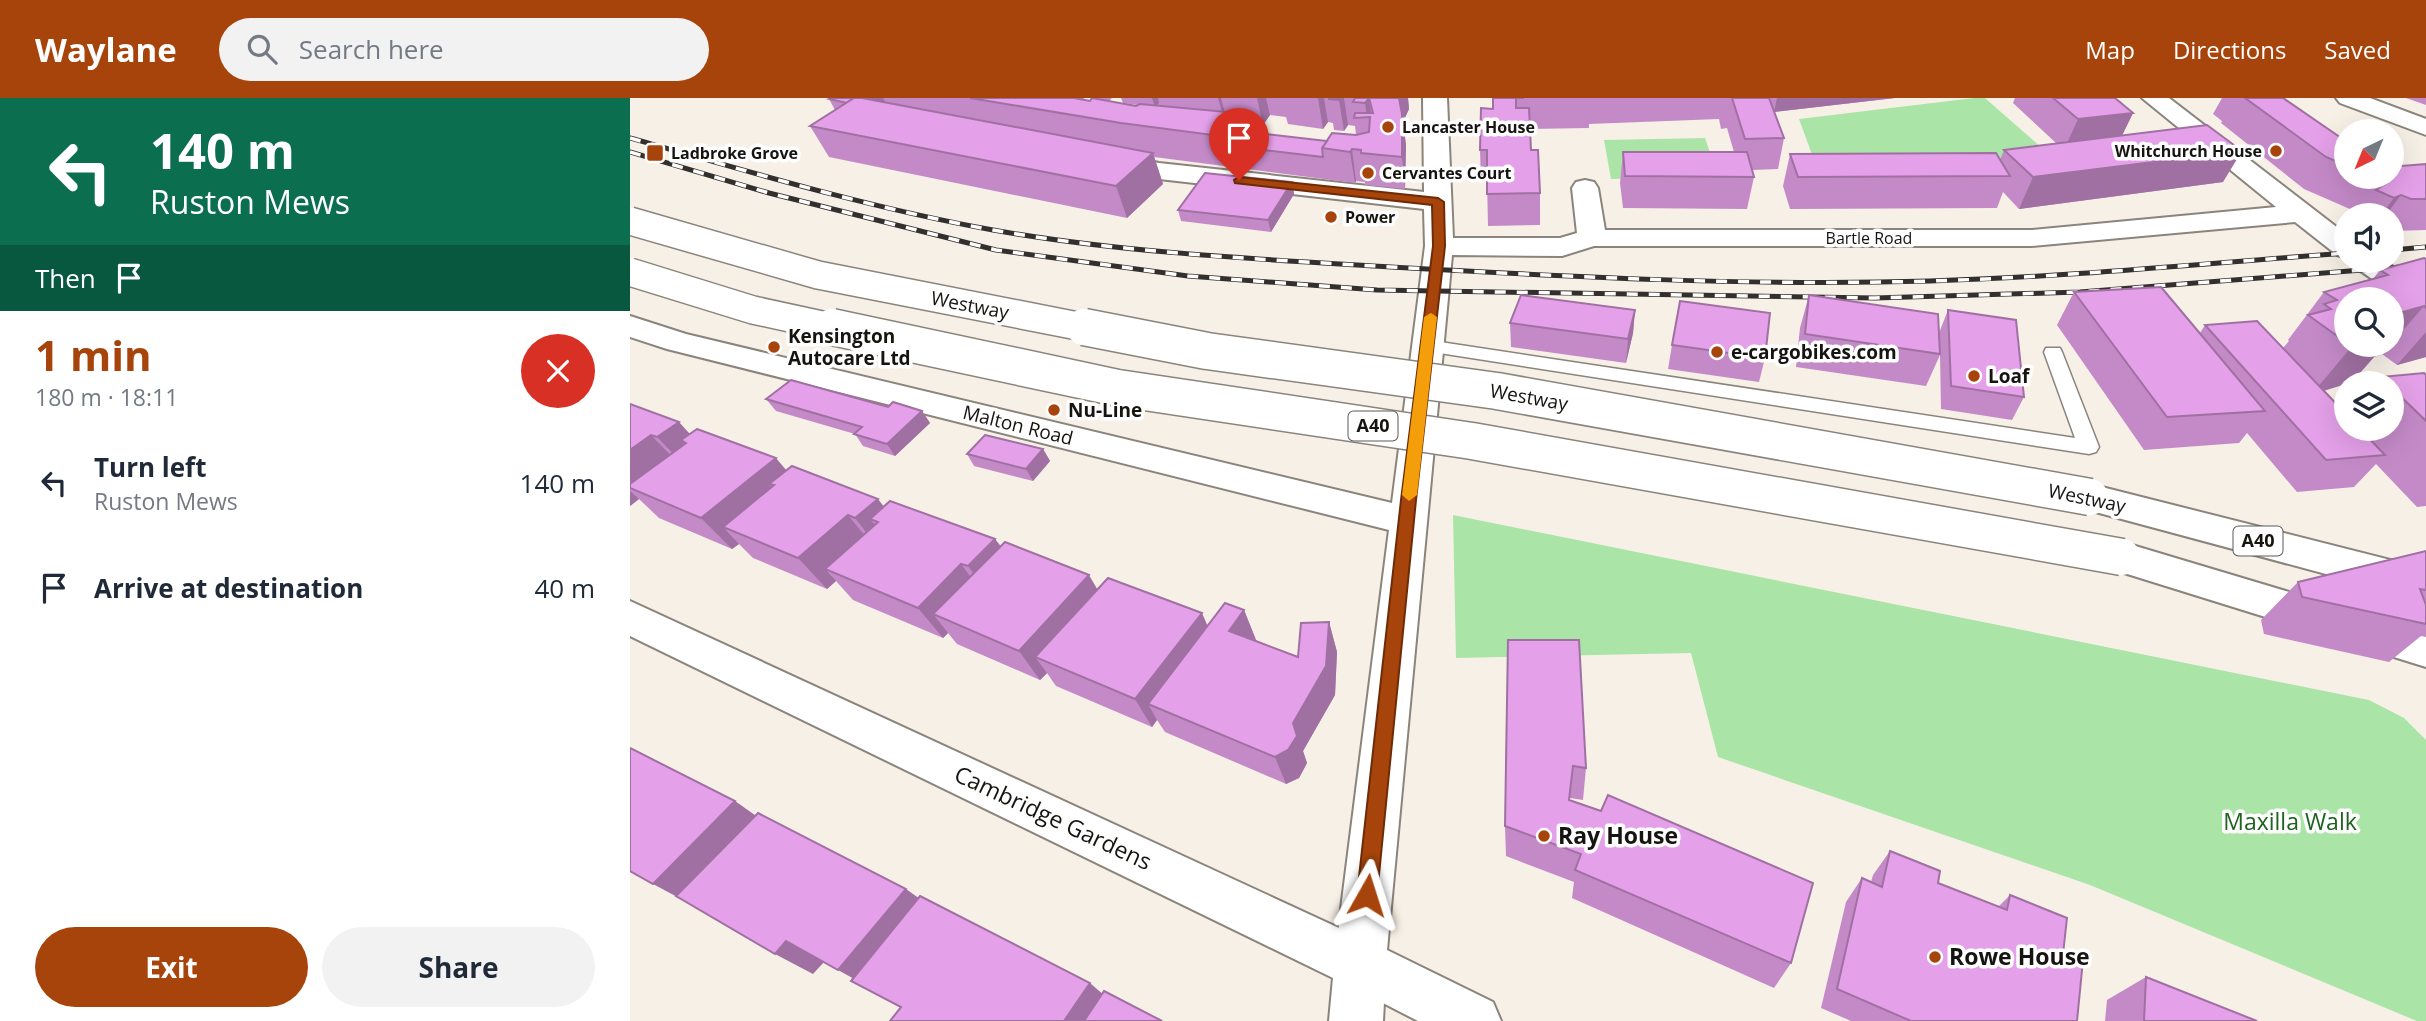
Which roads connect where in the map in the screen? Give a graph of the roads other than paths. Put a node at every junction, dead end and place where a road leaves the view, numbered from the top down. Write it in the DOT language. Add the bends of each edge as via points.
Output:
graph roads {
  1 [pos="1435,98"];
  2 [pos="2154,98"];
  3 [pos="2348,98"];
  4 [pos="2426,128"];
  5 [pos="1080,156"];
  6 [pos="1584,188"];
  7 [pos="1438,202"];
  8 [pos="2300,213"];
  9 [pos="630,221"];
  10 [pos="1592,238"];
  11 [pos="2334,239"];
  12 [pos="1439,246"];
  13 [pos="630,272"];
  14 [pos="2383,273"];
  15 [pos="2426,302"];
  16 [pos="630,326"];
  17 [pos="1427,346"];
  18 [pos="2053,352"];
  19 [pos="2090,497"];
  20 [pos="1407,521"];
  21 [pos="2122,557"];
  22 [pos="2426,568"];
  23 [pos="2426,585"];
  24 [pos="630,617"];
  25 [pos="2426,628"];
  26 [pos="2426,650"];
  27 [pos="1360,964"];
  28 [pos="1356,1021"];
  29 [pos="1474,1021"];
  1 -- 7 [label="main road"];
  2 -- 8 [label="main road"];
  3 -- 4 [label="main road"];
  5 -- 7 [label="main road" via="1159,171"];
  6 -- 10 [label="main road"];
  7 -- 12 [label="main road"];
  8 -- 10 [label="main road, Bartle Road" via="2031,238"];
  8 -- 11 [label="main road"];
  9 -- 19 [label="main road, Westway / A40, bridge" via="818,275 1207,351 1497,391"];
  10 -- 12 [label="main road, Bartle Road" via="1562,247"];
  12 -- 17 [label="main road"];
  13 -- 21 [label="main road, A40, bridge" via="753,310 1118,388 1486,443"];
  14 -- 15 [label="main road"];
  16 -- 20 [label="main road, Malton Road" via="678,342"];
  17 -- 18 [label="lane" via="2089,447"];
  17 -- 20 [label="main road"];
  19 -- 22 [label="main road, A40"];
  19 -- 23 [label="main road, Westway / A40"];
  20 -- 27 [label="main road"];
  21 -- 25 [label="main road, A40"];
  21 -- 26 [label="main road, A40"];
  24 -- 27 [label="main road, Cambridge Gardens"];
  27 -- 28 [label="main road"];
  27 -- 29 [label="main road, Cambridge Gardens"];
}
